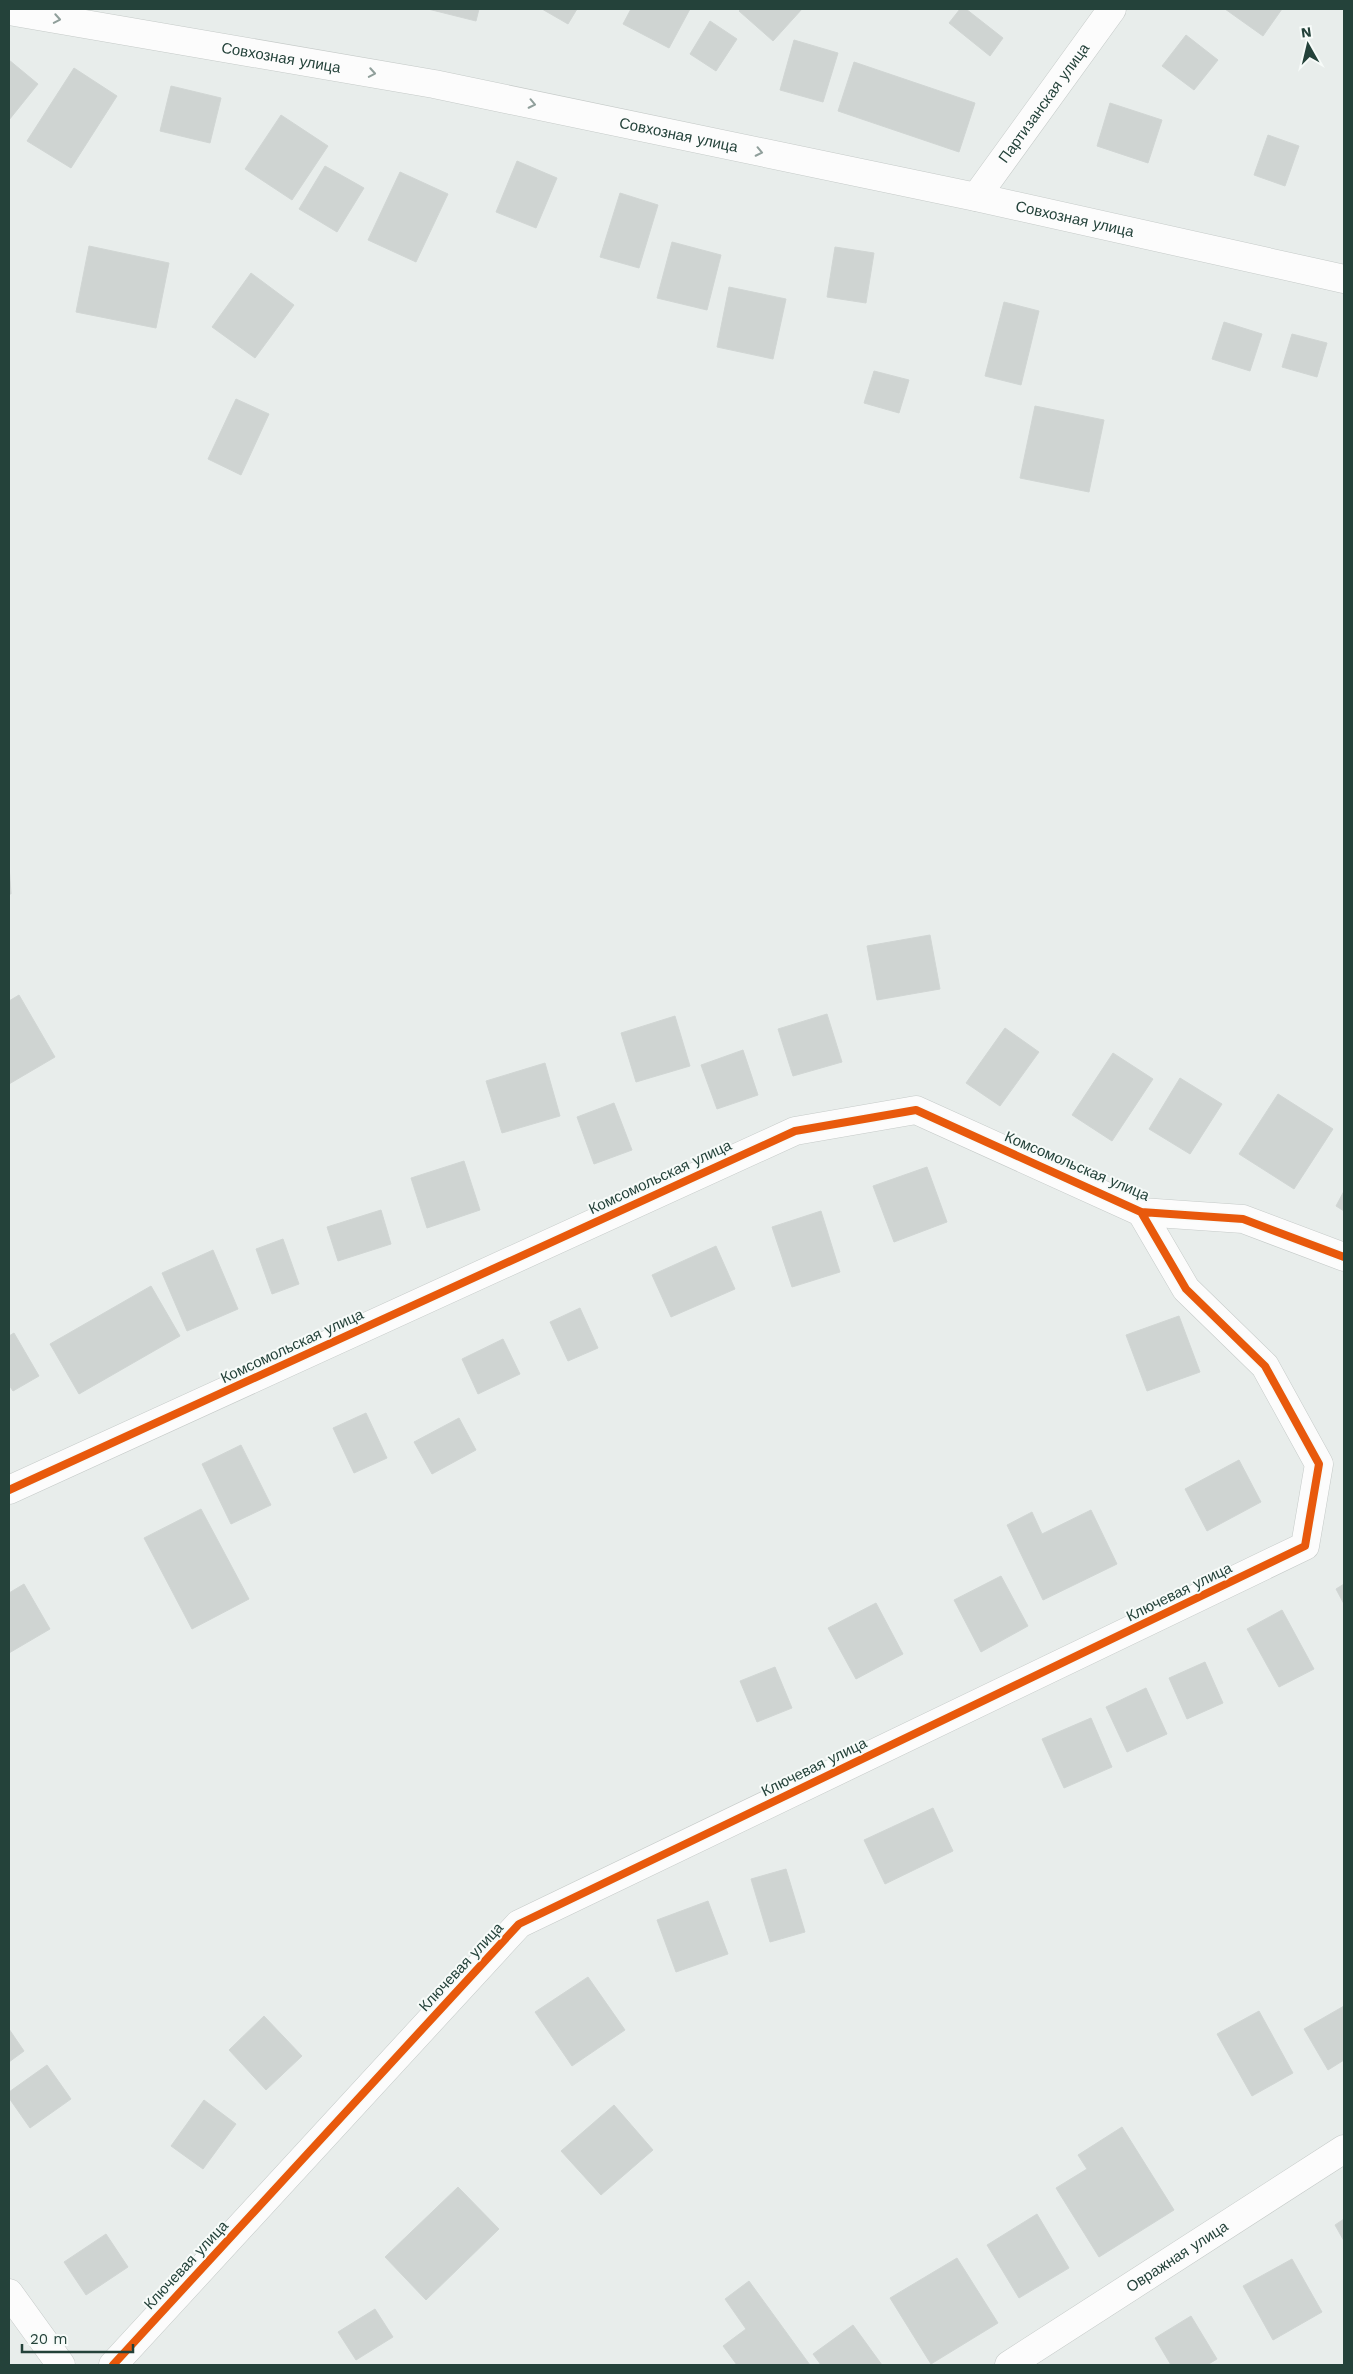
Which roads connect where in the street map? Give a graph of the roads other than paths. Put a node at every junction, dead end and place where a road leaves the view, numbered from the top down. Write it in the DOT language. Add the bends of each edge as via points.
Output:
graph roads {
  1 [pos="1112,9"];
  2 [pos="9,11"];
  3 [pos="976,197"];
  4 [pos="1344,279"];
  5 [pos="1141,1212"];
  6 [pos="1344,1257"];
  7 [pos="9,1490"];
  8 [pos="1344,2148"];
  9 [pos="9,2293"];
  10 [pos="61,2365"];
  11 [pos="113,2365"];
  12 [pos="1009,2365"];
  1 -- 3 [label="street, Партизанская улица"];
  2 -- 3 [label="street, Совхозная улица, one-way" via="434,84"];
  3 -- 4 [label="street, Совхозная улица"];
  5 -- 6 [label="street, Комсомольская улица" via="1243,1219"];
  5 -- 7 [label="street, Комсомольская улица" via="916,1110 795,1131"];
  5 -- 11 [label="street, Ключевая улица" via="1186,1289 1265,1366 1319,1464 1305,1546 519,1924"];
  8 -- 12 [label="street, Овражная улица"];
  9 -- 10 [label="street"];
}
